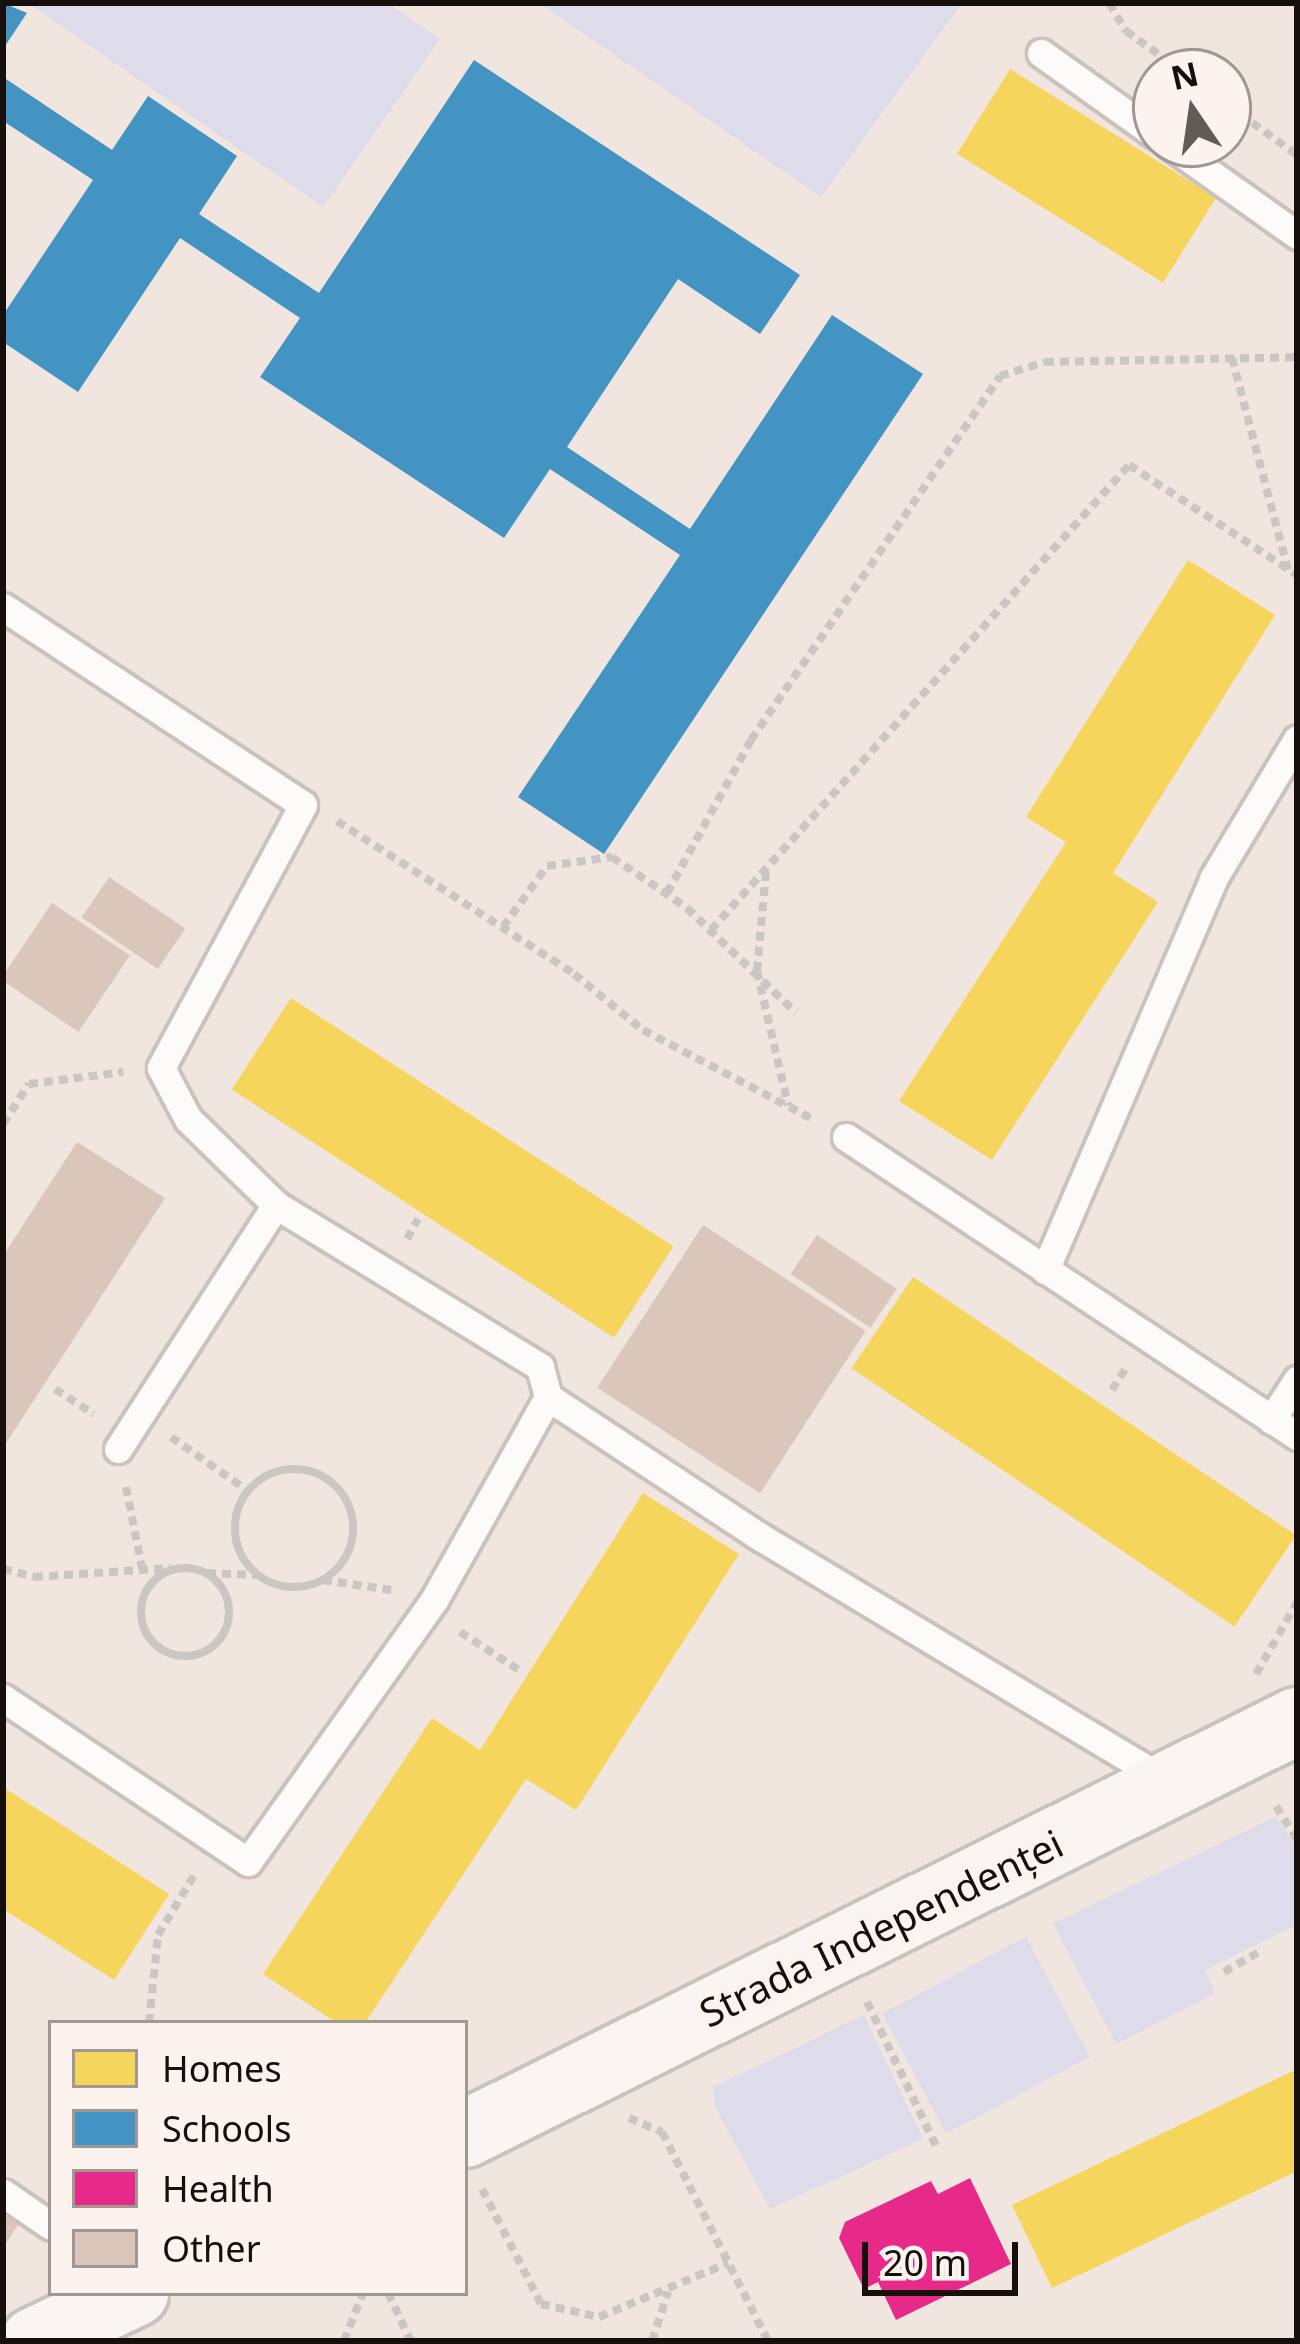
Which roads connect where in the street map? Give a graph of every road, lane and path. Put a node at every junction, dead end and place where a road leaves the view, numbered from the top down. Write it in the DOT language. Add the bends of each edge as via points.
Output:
graph roads {
  1 [pos="1109,3"];
  2 [pos="1150,48"];
  3 [pos="1041,53"];
  4 [pos="1132,118"];
  5 [pos="1252,122"];
  6 [pos="1297,155"];
  7 [pos="1203,168"];
  8 [pos="1297,235"];
  9 [pos="1297,357"];
  10 [pos="1232,358"];
  11 [pos="1292,572"];
  12 [pos="3,607"];
  13 [pos="1297,739"];
  14 [pos="303,805"];
  15 [pos="766,870"];
  16 [pos="668,893"];
  17 [pos="503,927"];
  18 [pos="711,930"];
  19 [pos="758,971"];
  20 [pos="796,1013"];
  21 [pos="161,1068"];
  22 [pos="788,1106"];
  23 [pos="3,1124"];
  24 [pos="846,1137"];
  25 [pos="276,1205"];
  26 [pos="1045,1270"];
  27 [pos="1297,1380"];
  28 [pos="548,1397"];
  29 [pos="140,1416"];
  30 [pos="1271,1420"];
  31 [pos="1297,1436"];
  32 [pos="118,1449"];
  33 [pos="248,1491"];
  34 [pos="142,1568"];
  35 [pos="178,1568"];
  36 [pos="3,1569"];
  37 [pos="207,1573"];
  38 [pos="260,1575"];
  39 [pos="322,1580"];
  40 [pos="1297,1602"];
  41 [pos="430,1606"];
  42 [pos="519,1670"];
  43 [pos="3,1698"];
  44 [pos="1274,1701"];
  45 [pos="1171,1783"];
  46 [pos="1276,1806"];
  47 [pos="215,1840"];
  48 [pos="1297,1840"];
  49 [pos="1261,1952"];
  50 [pos="1224,1972"];
  51 [pos="868,2002"];
  52 [pos="149,2020"];
  53 [pos="628,2118"];
  54 [pos="937,2148"];
  55 [pos="474,2161"];
  56 [pos="3,2193"];
  57 [pos="48,2224"];
  58 [pos="728,2263"];
  59 [pos="669,2290"];
  60 [pos="129,2296"];
  61 [pos="361,2296"];
  62 [pos="389,2296"];
  63 [pos="648,2339"];
  64 [pos="34,2341"];
  65 [pos="344,2341"];
  66 [pos="411,2341"];
  67 [pos="768,2341"];
  1 -- 2 [label="path" via="1126,31"];
  3 -- 4 [label="lane"];
  5 -- 6 [label="path"];
  7 -- 8 [label="lane"];
  9 -- 10 [label="path"];
  10 -- 11 [label="path"];
  10 -- 16 [label="path" via="1045,362 1000,376 751,740"];
  11 -- 15 [label="path" via="1129,465"];
  12 -- 14 [label="lane"];
  13 -- 26 [label="lane" via="1213,879"];
  14 -- 17 [label="path"];
  14 -- 21 [label="lane"];
  15 -- 18 [label="path"];
  15 -- 19 [label="path"];
  16 -- 17 [label="path" via="612,857 563,858 525,890"];
  16 -- 18 [label="path"];
  17 -- 22 [label="path" via="643,1030"];
  18 -- 19 [label="path"];
  19 -- 20 [label="path"];
  19 -- 22 [label="path"];
  21 -- 23 [label="path" via="29,1084"];
  21 -- 25 [label="lane" via="188,1119"];
  22 -- 24 [label="path"];
  24 -- 26 [label="lane"];
  25 -- 28 [label="lane" via="540,1367"];
  25 -- 29 [label="lane"];
  26 -- 30 [label="lane"];
  27 -- 30 [label="lane"];
  28 -- 41 [label="lane"];
  28 -- 45 [label="lane" via="762,1538"];
  29 -- 32 [label="lane"];
  29 -- 33 [label="path"];
  30 -- 31 [label="lane"];
  32 -- 34 [label="path"];
  33 -- 38 [label="path" via="236,1540"];
  33 -- 39 [label="path" via="296,1469 342,1494 352,1545"];
  34 -- 35 [label="path"];
  34 -- 36 [label="path" via="34,1577"];
  35 -- 37 [label="path"];
  35 -- 37 [label="path" via="153,1581 140,1608 148,1636 171,1654 198,1654 226,1629 229,1604"];
  37 -- 38 [label="path"];
  38 -- 39 [label="path" via="300,1587"];
  39 -- 41 [label="path"];
  40 -- 44 [label="path"];
  41 -- 42 [label="path"];
  41 -- 47 [label="lane" via="248,1862"];
  43 -- 47 [label="lane"];
  44 -- 45 [label="main road, Strada Independenței"];
  45 -- 55 [label="main road, Strada Independenței"];
  46 -- 48 [label="path"];
  47 -- 52 [label="path" via="158,1935"];
  49 -- 50 [label="path"];
  51 -- 54 [label="path"];
  53 -- 58 [label="path" via="662,2132"];
  55 -- 59 [label="path" via="542,2304 599,2317"];
  56 -- 57 [label="lane"];
  58 -- 59 [label="path"];
  58 -- 67 [label="path"];
  59 -- 63 [label="path"];
  60 -- 64 [label="main road"];
  61 -- 65 [label="path"];
  62 -- 66 [label="path"];
}
